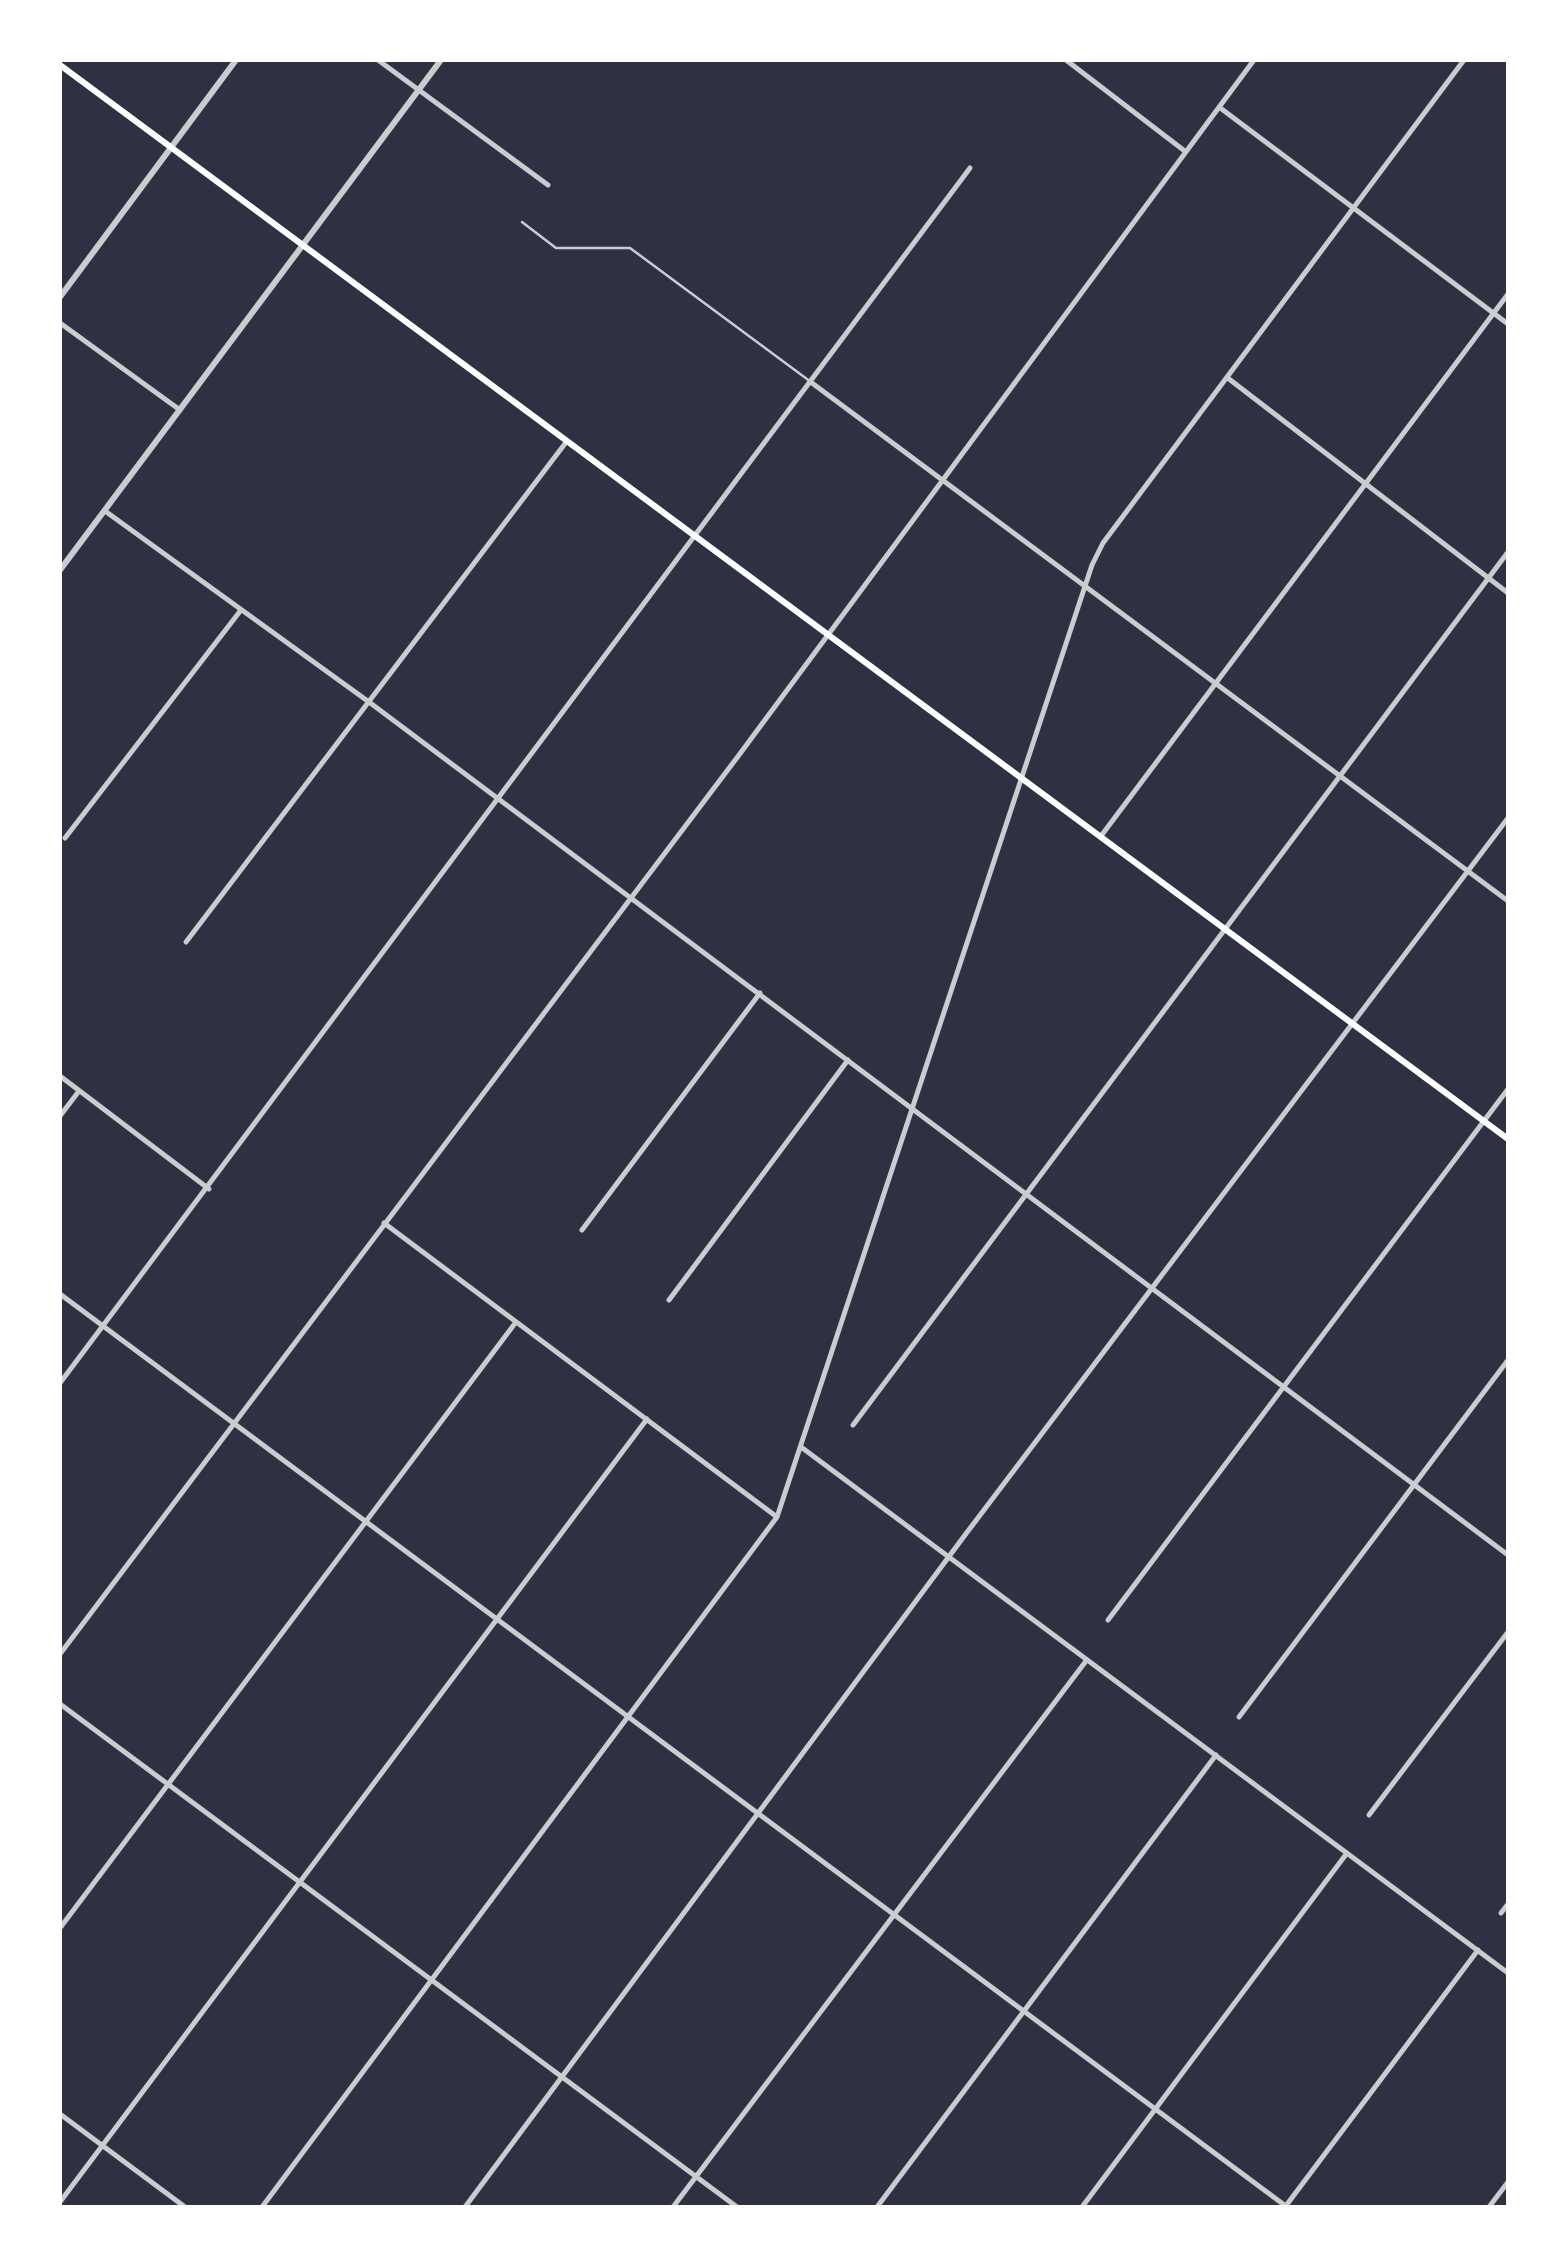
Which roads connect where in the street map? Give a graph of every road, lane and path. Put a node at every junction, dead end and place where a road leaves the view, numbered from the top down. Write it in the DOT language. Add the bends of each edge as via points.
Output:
graph roads {
  1 [pos="236,60"];
  2 [pos="378,60"];
  3 [pos="441,60"];
  4 [pos="1066,60"];
  5 [pos="1254,60"];
  6 [pos="1464,60"];
  7 [pos="60,66"];
  8 [pos="419,90"];
  9 [pos="1219,107"];
  10 [pos="171,148"];
  11 [pos="1186,152"];
  12 [pos="970,168"];
  13 [pos="548,185"];
  14 [pos="1355,207"];
  15 [pos="522,222"];
  16 [pos="302,248"];
  17 [pos="1508,294"];
  18 [pos="60,296"];
  19 [pos="1494,313"];
  20 [pos="60,323"];
  21 [pos="1508,324"];
  22 [pos="1229,378"];
  23 [pos="812,383"];
  24 [pos="180,410"];
  25 [pos="567,441"];
  26 [pos="942,479"];
  27 [pos="1365,484"];
  28 [pos="105,510"];
  29 [pos="696,538"];
  30 [pos="1508,552"];
  31 [pos="60,570"];
  32 [pos="1488,578"];
  33 [pos="1084,586"];
  34 [pos="1508,593"];
  35 [pos="242,610"];
  36 [pos="827,632"];
  37 [pos="1216,683"];
  38 [pos="368,702"];
  39 [pos="1340,776"];
  40 [pos="1021,777"];
  41 [pos="498,799"];
  42 [pos="1508,818"];
  43 [pos="1101,836"];
  44 [pos="66,838"];
  45 [pos="1468,871"];
  46 [pos="630,899"];
  47 [pos="1508,901"];
  48 [pos="1225,929"];
  49 [pos="186,942"];
  50 [pos="760,994"];
  51 [pos="1352,1025"];
  52 [pos="848,1060"];
  53 [pos="60,1076"];
  54 [pos="1508,1089"];
  55 [pos="79,1091"];
  56 [pos="911,1107"];
  57 [pos="60,1116"];
  58 [pos="1484,1121"];
  59 [pos="1508,1140"];
  60 [pos="208,1189"];
  61 [pos="1026,1194"];
  62 [pos="384,1224"];
  63 [pos="582,1230"];
  64 [pos="1154,1289"];
  65 [pos="60,1294"];
  66 [pos="669,1300"];
  67 [pos="516,1322"];
  68 [pos="104,1326"];
  69 [pos="1508,1360"];
  70 [pos="60,1383"];
  71 [pos="1284,1387"];
  72 [pos="647,1420"];
  73 [pos="234,1422"];
  74 [pos="854,1425"];
  75 [pos="801,1447"];
  76 [pos="1414,1484"];
  77 [pos="777,1517"];
  78 [pos="366,1521"];
  79 [pos="1508,1554"];
  80 [pos="948,1558"];
  81 [pos="497,1619"];
  82 [pos="1108,1620"];
  83 [pos="1508,1632"];
  84 [pos="60,1654"];
  85 [pos="1086,1662"];
  86 [pos="60,1704"];
  87 [pos="628,1717"];
  88 [pos="1239,1717"];
  89 [pos="1216,1755"];
  90 [pos="168,1784"];
  91 [pos="759,1812"];
  92 [pos="1369,1815"];
  93 [pos="1346,1853"];
  94 [pos="299,1882"];
  95 [pos="1508,1904"];
  96 [pos="894,1913"];
  97 [pos="1501,1913"];
  98 [pos="60,1928"];
  99 [pos="1478,1950"];
  100 [pos="1508,1973"];
  101 [pos="430,1982"];
  102 [pos="1024,2010"];
  103 [pos="561,2079"];
  104 [pos="1156,2108"];
  105 [pos="60,2114"];
  106 [pos="102,2146"];
  107 [pos="696,2176"];
  108 [pos="1508,2182"];
  109 [pos="60,2202"];
  110 [pos="185,2207"];
  111 [pos="262,2207"];
  112 [pos="465,2207"];
  113 [pos="673,2207"];
  114 [pos="737,2207"];
  115 [pos="877,2207"];
  116 [pos="1082,2207"];
  117 [pos="1286,2207"];
  118 [pos="1489,2207"];
  1 -- 10 [label="street"];
  2 -- 8 [label="street"];
  3 -- 8 [label="street"];
  4 -- 11 [label="street"];
  5 -- 9 [label="street"];
  6 -- 14 [label="street"];
  7 -- 10 [label="main road"];
  8 -- 13 [label="street"];
  8 -- 16 [label="street"];
  9 -- 11 [label="street"];
  9 -- 14 [label="street"];
  10 -- 16 [label="main road"];
  10 -- 18 [label="street"];
  11 -- 26 [label="street"];
  12 -- 23 [label="street"];
  14 -- 19 [label="street"];
  14 -- 22 [label="street"];
  15 -- 23 [label="lane" via="556,248 630,248"];
  16 -- 24 [label="street"];
  16 -- 25 [label="main road"];
  17 -- 19 [label="street"];
  19 -- 21 [label="street"];
  19 -- 27 [label="street"];
  20 -- 24 [label="street"];
  22 -- 27 [label="street"];
  22 -- 33 [label="street" via="1102,544"];
  23 -- 26 [label="street"];
  23 -- 29 [label="street"];
  24 -- 28 [label="street"];
  25 -- 29 [label="main road"];
  25 -- 38 [label="street"];
  26 -- 33 [label="street"];
  26 -- 36 [label="street"];
  27 -- 32 [label="street"];
  27 -- 37 [label="street"];
  28 -- 31 [label="street"];
  28 -- 35 [label="street"];
  29 -- 36 [label="main road"];
  29 -- 41 [label="street"];
  30 -- 32 [label="street"];
  32 -- 34 [label="street"];
  32 -- 39 [label="street"];
  33 -- 37 [label="street"];
  33 -- 40 [label="street"];
  35 -- 38 [label="street"];
  35 -- 44 [label="street"];
  36 -- 40 [label="main road"];
  36 -- 46 [label="street"];
  37 -- 39 [label="street"];
  37 -- 43 [label="street"];
  38 -- 41 [label="street"];
  38 -- 49 [label="street"];
  39 -- 45 [label="street"];
  39 -- 48 [label="street"];
  40 -- 43 [label="main road"];
  40 -- 56 [label="street"];
  41 -- 46 [label="street"];
  41 -- 60 [label="street"];
  42 -- 45 [label="street"];
  43 -- 48 [label="main road"];
  45 -- 47 [label="street"];
  45 -- 51 [label="street"];
  46 -- 50 [label="street"];
  46 -- 62 [label="street"];
  48 -- 51 [label="main road"];
  48 -- 61 [label="street"];
  50 -- 52 [label="street"];
  50 -- 63 [label="street"];
  51 -- 58 [label="main road"];
  51 -- 64 [label="street"];
  52 -- 56 [label="street"];
  52 -- 66 [label="street"];
  53 -- 55 [label="street"];
  54 -- 58 [label="street"];
  55 -- 57 [label="street"];
  55 -- 60 [label="street"];
  56 -- 61 [label="street"];
  56 -- 75 [label="street"];
  58 -- 59 [label="main road"];
  58 -- 71 [label="street"];
  60 -- 68 [label="street"];
  61 -- 64 [label="street"];
  61 -- 74 [label="street"];
  62 -- 67 [label="street"];
  62 -- 73 [label="street"];
  64 -- 71 [label="street"];
  64 -- 80 [label="street"];
  65 -- 68 [label="street"];
  67 -- 72 [label="street"];
  67 -- 78 [label="street"];
  68 -- 70 [label="street"];
  68 -- 73 [label="street"];
  69 -- 76 [label="street"];
  71 -- 76 [label="street"];
  71 -- 82 [label="street"];
  72 -- 77 [label="street"];
  72 -- 81 [label="street"];
  73 -- 78 [label="street"];
  73 -- 84 [label="street"];
  75 -- 77 [label="street"];
  75 -- 80 [label="street"];
  76 -- 79 [label="street"];
  76 -- 88 [label="street"];
  77 -- 87 [label="street"];
  78 -- 81 [label="street"];
  78 -- 90 [label="street"];
  80 -- 85 [label="street"];
  80 -- 91 [label="street"];
  81 -- 87 [label="street"];
  81 -- 94 [label="street"];
  83 -- 92 [label="street"];
  85 -- 89 [label="street"];
  85 -- 96 [label="street"];
  86 -- 90 [label="street"];
  87 -- 91 [label="street"];
  87 -- 101 [label="street"];
  89 -- 93 [label="street"];
  89 -- 102 [label="street"];
  90 -- 94 [label="street"];
  90 -- 98 [label="street"];
  91 -- 96 [label="street"];
  91 -- 103 [label="street"];
  93 -- 99 [label="street"];
  93 -- 104 [label="street"];
  94 -- 101 [label="street"];
  94 -- 106 [label="street"];
  95 -- 97 [label="street"];
  96 -- 102 [label="street"];
  96 -- 107 [label="street"];
  99 -- 100 [label="street"];
  99 -- 117 [label="street"];
  101 -- 103 [label="street"];
  101 -- 111 [label="street"];
  102 -- 104 [label="street"];
  102 -- 115 [label="street"];
  103 -- 107 [label="street"];
  103 -- 112 [label="street"];
  104 -- 116 [label="street"];
  104 -- 117 [label="street"];
  105 -- 106 [label="street"];
  106 -- 109 [label="street"];
  106 -- 110 [label="street"];
  107 -- 113 [label="street"];
  107 -- 114 [label="street"];
  108 -- 118 [label="street"];
}
